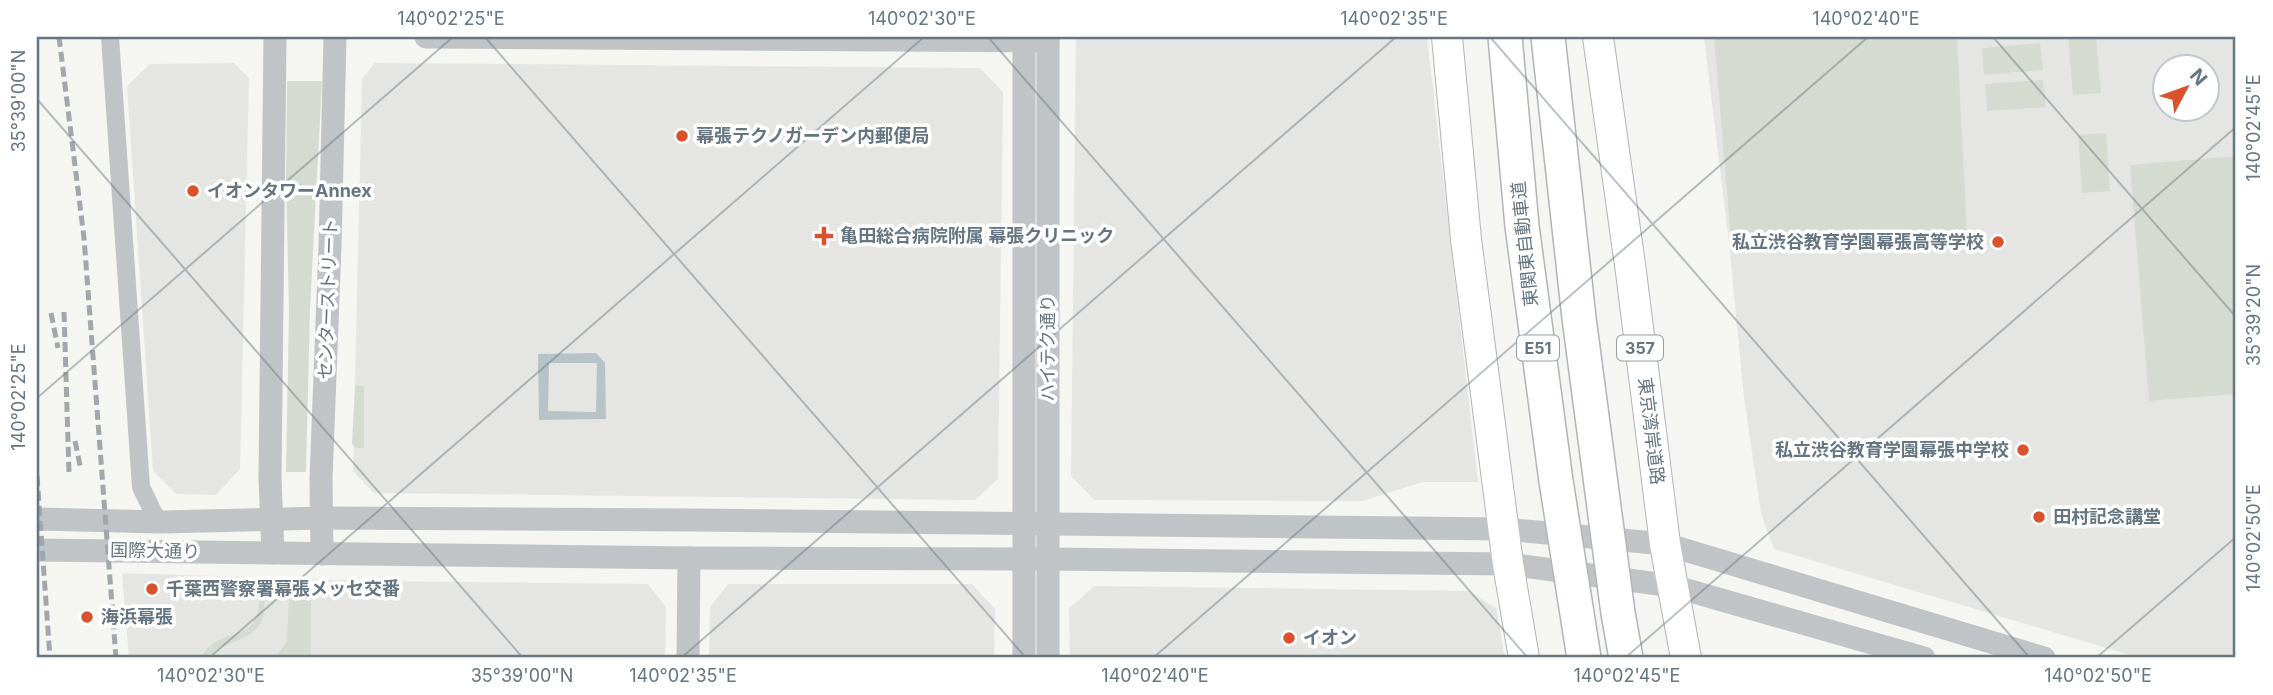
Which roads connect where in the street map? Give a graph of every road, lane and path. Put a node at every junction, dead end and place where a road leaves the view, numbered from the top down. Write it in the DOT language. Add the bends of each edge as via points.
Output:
graph roads {
  1 [pos="110,37"];
  2 [pos="275,37"];
  3 [pos="335,37"];
  4 [pos="426,37"];
  5 [pos="1447,37"];
  6 [pos="1505,37"];
  7 [pos="1548,37"];
  8 [pos="1598,37"];
  9 [pos="1609,37"];
  10 [pos="1024,39"];
  11 [pos="1048,39"];
  12 [pos="1631,272"];
  13 [pos="322,518"];
  14 [pos="37,519"];
  15 [pos="271,519"];
  16 [pos="162,522"];
  17 [pos="1024,524"];
  18 [pos="1048,524"];
  19 [pos="1504,528"];
  20 [pos="1665,544"];
  21 [pos="37,550"];
  22 [pos="273,553"];
  23 [pos="322,554"];
  24 [pos="689,558"];
  25 [pos="1024,559"];
  26 [pos="1047,559"];
  27 [pos="1508,564"];
  28 [pos="1673,586"];
  29 [pos="688,658"];
  30 [pos="1024,658"];
  31 [pos="1048,658"];
  32 [pos="1524,658"];
  33 [pos="1584,658"];
  34 [pos="1626,658"];
  35 [pos="1686,658"];
  36 [pos="1924,658"];
  37 [pos="2044,658"];
  1 -- 16 [label="street" via="141,487"];
  2 -- 15 [label="street"];
  3 -- 13 [label="street, センターストリート"];
  4 -- 10 [label="street"];
  5 -- 19 [label="highway" via="1466,239"];
  6 -- 33 [label="highway, 東関東自動車道 / E51, bridge" via="1522,226"];
  7 -- 34 [label="highway, E51, bridge" via="1579,318"];
  8 -- 12 [label="highway, 東京湾岸道路 / 357"];
  9 -- 12 [label="highway"];
  10 -- 11 [label="street"];
  10 -- 17 [label="street, ハイテク通り"];
  11 -- 18 [label="street, ハイテク通り"];
  12 -- 20 [label="highway, 東京湾岸道路 / 357"];
  13 -- 15 [label="street, 国際大通り"];
  13 -- 17 [label="street, 国際大通り"];
  13 -- 23 [label="street, センターストリート"];
  14 -- 16 [label="street, 国際大通り"];
  15 -- 16 [label="street, 国際大通り"];
  15 -- 22 [label="street"];
  17 -- 18 [label="street, 国際大通り"];
  17 -- 25 [label="street, ハイテク通り"];
  18 -- 19 [label="street, 国際大通り"];
  18 -- 26 [label="street, ハイテク通り"];
  19 -- 20 [label="street, 国際大通り"];
  19 -- 27 [label="highway"];
  20 -- 28 [label="highway, 東京湾岸道路 / 357"];
  20 -- 37 [label="street, 国際大通り"];
  21 -- 22 [label="street, 国際大通り"];
  22 -- 23 [label="street, 国際大通り"];
  23 -- 24 [label="street, 国際大通り"];
  24 -- 25 [label="street, 国際大通り"];
  24 -- 29 [label="street"];
  25 -- 26 [label="street, 国際大通り"];
  25 -- 30 [label="street, ハイテク通り"];
  26 -- 27 [label="street, 国際大通り"];
  26 -- 31 [label="street, ハイテク通り"];
  27 -- 28 [label="street, 国際大通り"];
  27 -- 32 [label="highway"];
  28 -- 35 [label="highway, 東京湾岸道路 / 357"];
  28 -- 36 [label="street, 国際大通り"];
}
